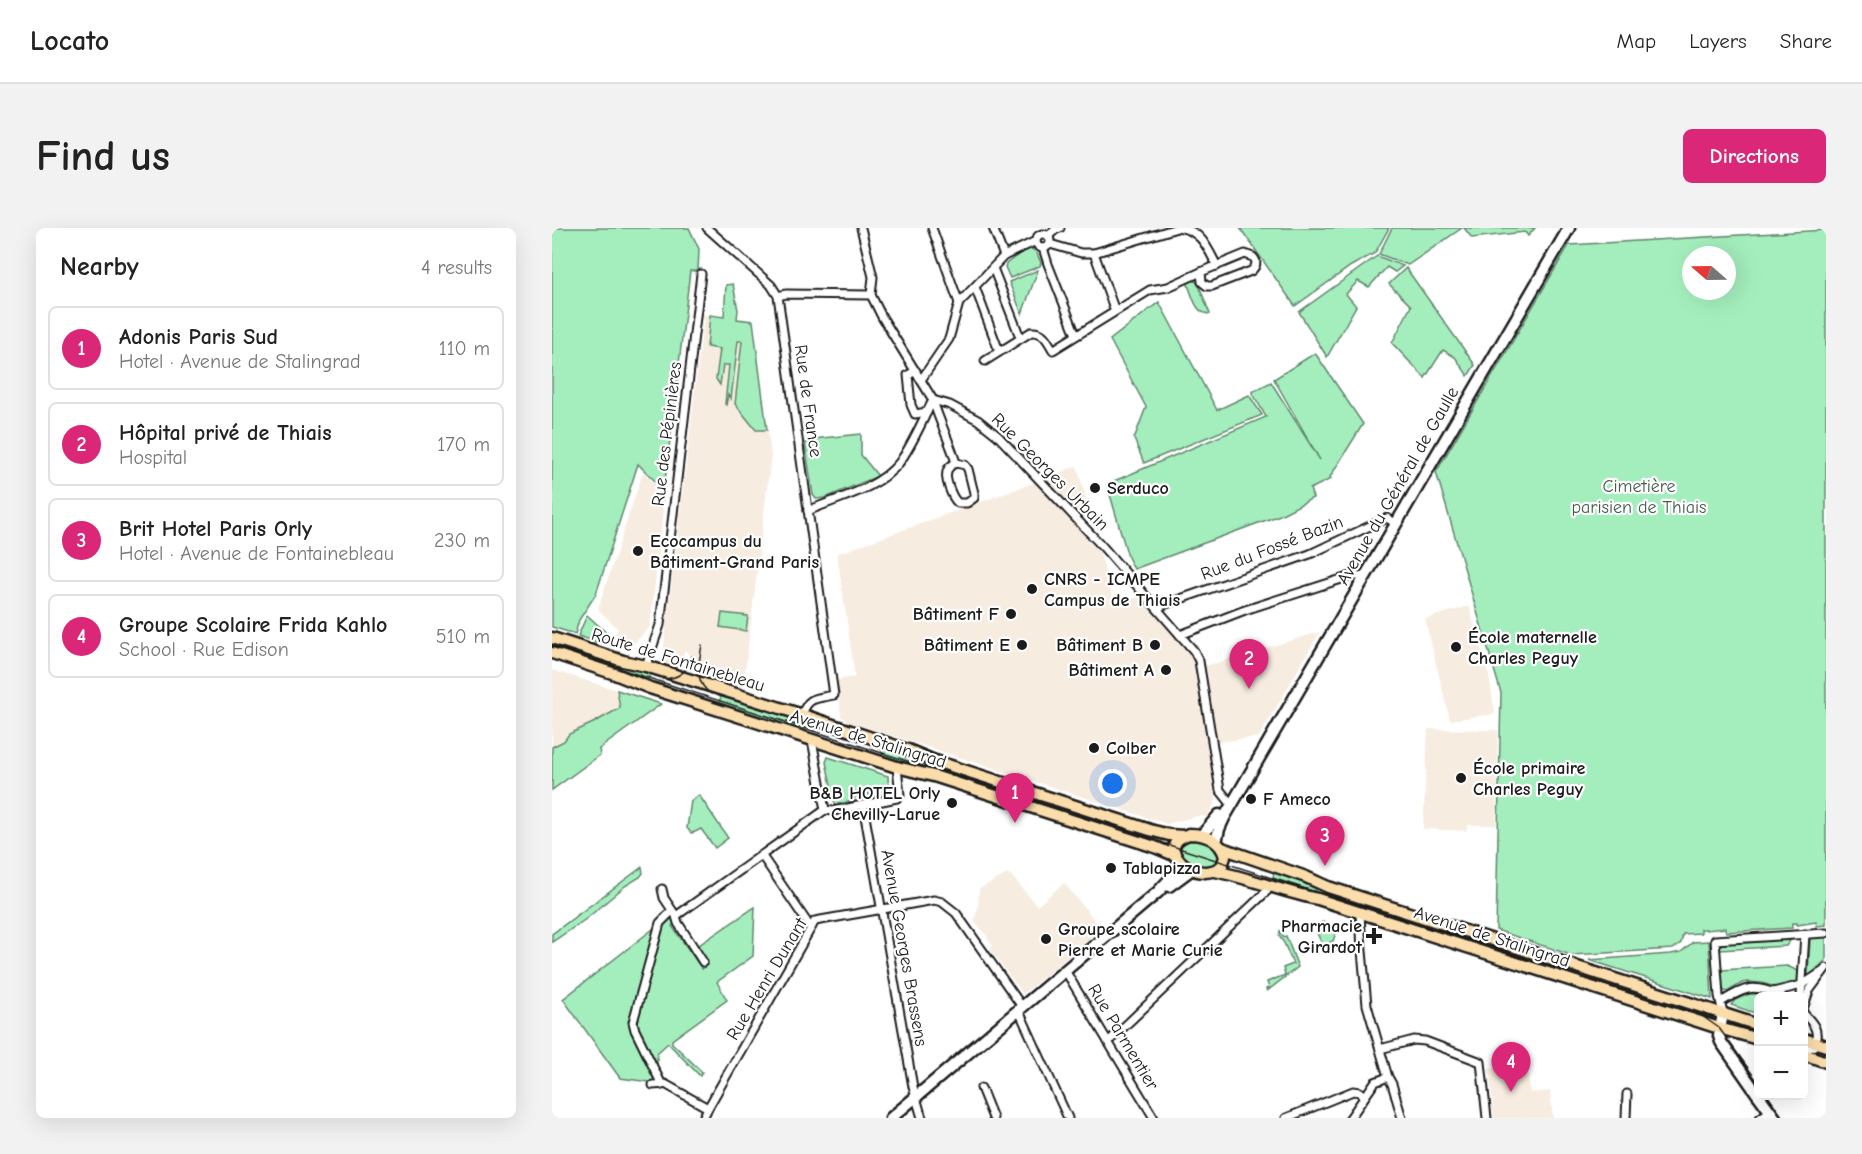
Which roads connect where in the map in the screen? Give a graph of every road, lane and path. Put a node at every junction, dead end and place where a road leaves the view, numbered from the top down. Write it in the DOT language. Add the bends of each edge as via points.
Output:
graph roads {
  1 [pos="707,228"];
  2 [pos="861,228"];
  3 [pos="932,228"];
  4 [pos="993,228"];
  5 [pos="1177,228"];
  6 [pos="1182,228"];
  7 [pos="1569,228"];
  8 [pos="1056,229"];
  9 [pos="1036,241"];
  10 [pos="1047,242"];
  11 [pos="1094,253"];
  12 [pos="1004,256"];
  13 [pos="1217,266"];
  14 [pos="993,268"];
  15 [pos="1201,272"];
  16 [pos="701,274"];
  17 [pos="975,287"];
  18 [pos="872,295"];
  19 [pos="778,296"];
  20 [pos="959,303"];
  21 [pos="1115,311"];
  22 [pos="1076,335"];
  23 [pos="1020,337"];
  24 [pos="999,351"];
  25 [pos="985,361"];
  26 [pos="916,371"];
  27 [pos="921,380"];
  28 [pos="933,400"];
  29 [pos="927,412"];
  30 [pos="956,463"];
  31 [pos="808,510"];
  32 [pos="1395,523"];
  33 [pos="1365,576"];
  34 [pos="1158,609"];
  35 [pos="1180,635"];
  36 [pos="552,638"];
  37 [pos="552,653"];
  38 [pos="646,666"];
  39 [pos="805,716"];
  40 [pos="812,740"];
  41 [pos="897,767"];
  42 [pos="1230,803"];
  43 [pos="863,805"];
  44 [pos="825,810"];
  45 [pos="1202,835"];
  46 [pos="1183,836"];
  47 [pos="1219,845"];
  48 [pos="762,856"];
  49 [pos="1177,859"];
  50 [pos="1192,870"];
  51 [pos="1215,871"];
  52 [pos="1270,886"];
  53 [pos="662,889"];
  54 [pos="1158,892"];
  55 [pos="881,909"];
  56 [pos="1360,913"];
  57 [pos="674,914"];
  58 [pos="811,928"];
  59 [pos="1826,933"];
  60 [pos="1805,934"];
  61 [pos="703,962"];
  62 [pos="1824,970"];
  63 [pos="1066,972"];
  64 [pos="1802,985"];
  65 [pos="1772,992"];
  66 [pos="1801,992"];
  67 [pos="1808,994"];
  68 [pos="1722,1008"];
  69 [pos="1021,1010"];
  70 [pos="1808,1019"];
  71 [pos="1754,1022"];
  72 [pos="1719,1028"];
  73 [pos="1754,1038"];
  74 [pos="1108,1042"];
  75 [pos="1821,1044"];
  76 [pos="1380,1049"];
  77 [pos="1808,1056"];
  78 [pos="1826,1062"];
  79 [pos="1388,1077"];
  80 [pos="653,1085"];
  81 [pos="662,1085"];
  82 [pos="981,1088"];
  83 [pos="1754,1088"];
  84 [pos="1627,1094"];
  85 [pos="916,1096"];
  86 [pos="1365,1096"];
  87 [pos="1762,1100"];
  88 [pos="708,1108"];
  89 [pos="1772,1114"];
  90 [pos="703,1118"];
  91 [pos="891,1118"];
  92 [pos="922,1118"];
  93 [pos="993,1118"];
  94 [pos="1068,1118"];
  95 [pos="1155,1118"];
  96 [pos="1286,1118"];
  97 [pos="1350,1118"];
  98 [pos="1402,1118"];
  99 [pos="1486,1118"];
  100 [pos="1626,1118"];
  101 [pos="1760,1118"];
  1 -- 19 [label="street" via="771,285"];
  2 -- 18 [label="street" via="873,277"];
  3 -- 20 [label="street"];
  4 -- 12 [label="street"];
  5 -- 11 [label="street"];
  6 -- 13 [label="street" via="1200,237"];
  7 -- 32 [label="main road, Avenue du Général de Gaulle"];
  8 -- 10 [label="street"];
  9 -- 10 [label="street" via="1039,247"];
  9 -- 10 [label="street" via="1044,234"];
  9 -- 12 [label="street"];
  10 -- 11 [label="street"];
  10 -- 22 [label="street" via="1047,264"];
  11 -- 21 [label="street"];
  12 -- 14 [label="street"];
  13 -- 15 [label="street"];
  13 -- 15 [label="street" via="1245,254 1253,256 1256,263 1251,271 1212,286 1202,282"];
  14 -- 17 [label="street"];
  14 -- 23 [label="street"];
  15 -- 21 [label="street" via="1150,290"];
  16 -- 38 [label="street, Rue des Pépinières" via="660,625"];
  17 -- 20 [label="street"];
  17 -- 24 [label="street"];
  18 -- 19 [label="street"];
  18 -- 26 [label="street"];
  19 -- 31 [label="street, Rue de France"];
  20 -- 27 [label="street" via="949,339"];
  21 -- 22 [label="street"];
  22 -- 23 [label="street" via="1053,350 1041,333"];
  23 -- 24 [label="street"];
  24 -- 25 [label="street"];
  26 -- 27 [label="street"];
  26 -- 29 [label="street" via="908,375 911,405 915,414"];
  27 -- 28 [label="street"];
  28 -- 29 [label="street"];
  28 -- 30 [label="street"];
  28 -- 34 [label="street, Rue Georges Urbain" via="978,420 999,436"];
  29 -- 31 [label="street" via="903,458 888,474 860,490"];
  30 -- 30 [label="street" via="946,474 952,496 958,503 967,503 974,498 970,477 967,467"];
  31 -- 39 [label="street, Rue de France" via="834,696 809,701 805,704"];
  32 -- 33 [label="main road, Avenue du Général de Gaulle"];
  32 -- 34 [label="street, Rue du Fossé Bazin" via="1387,518 1310,554"];
  33 -- 35 [label="street" via="1351,576"];
  33 -- 42 [label="main road, Avenue du Général de Gaulle"];
  34 -- 35 [label="street"];
  35 -- 42 [label="street" via="1199,661 1220,790"];
  36 -- 38 [label="main road, Route de Fontainebleau"];
  37 -- 40 [label="main road, Avenue de Stalingrad"];
  38 -- 39 [label="main road, Route de Fontainebleau"];
  39 -- 40 [label="main road"];
  39 -- 46 [label="main road, Route de Fontainebleau" via="1159,833"];
  40 -- 41 [label="main road, Avenue de Stalingrad"];
  40 -- 44 [label="street"];
  41 -- 43 [label="street" via="900,795 894,800"];
  41 -- 49 [label="main road, Avenue de Stalingrad" via="1155,847"];
  42 -- 45 [label="main road, Avenue du Général de Gaulle"];
  42 -- 47 [label="main road, Avenue du Général de Gaulle" via="1220,826"];
  43 -- 44 [label="street"];
  43 -- 55 [label="street, Avenue Georges Brassens"];
  44 -- 48 [label="street"];
  45 -- 46 [label="main road"];
  45 -- 47 [label="main road"];
  46 -- 49 [label="main road" via="1175,844"];
  47 -- 51 [label="main road" via="1225,857"];
  47 -- 68 [label="main road" via="1328,887"];
  48 -- 57 [label="street"];
  48 -- 58 [label="street"];
  49 -- 50 [label="main road"];
  49 -- 54 [label="main road" via="1170,879"];
  50 -- 51 [label="main road"];
  50 -- 54 [label="main road"];
  51 -- 52 [label="main road, Avenue de Stalingrad"];
  52 -- 56 [label="main road, Avenue de Stalingrad"];
  52 -- 74 [label="street"];
  53 -- 57 [label="street"];
  54 -- 63 [label="main road"];
  55 -- 58 [label="street, Rue Henri Dunant" via="815,921"];
  55 -- 69 [label="street, Rue Henri Dunant" via="934,900 950,907"];
  55 -- 85 [label="street, Avenue Georges Brassens"];
  56 -- 72 [label="main road, Avenue de Stalingrad"];
  56 -- 76 [label="street" via="1364,985"];
  57 -- 61 [label="street"];
  57 -- 81 [label="street" via="660,923 633,1022"];
  58 -- 88 [label="street, Rue Henri Dunant"];
  59 -- 60 [label="street"];
  60 -- 64 [label="street"];
  60 -- 68 [label="street" via="1715,940"];
  62 -- 64 [label="street"];
  62 -- 67 [label="street"];
  63 -- 69 [label="main road"];
  63 -- 74 [label="street, Rue Parmentier"];
  64 -- 65 [label="street"];
  64 -- 66 [label="street"];
  65 -- 68 [label="street" via="1749,988 1737,992"];
  68 -- 71 [label="main road"];
  68 -- 72 [label="main road"];
  69 -- 85 [label="main road"];
  69 -- 94 [label="street, Rue Henri Dunant"];
  70 -- 75 [label="street"];
  72 -- 73 [label="main road, Avenue de Stalingrad"];
  72 -- 83 [label="main road" via="1721,1042"];
  74 -- 95 [label="street, Rue Parmentier"];
  76 -- 79 [label="street"];
  76 -- 99 [label="street" via="1425,1041 1481,1062"];
  77 -- 78 [label="main road"];
  79 -- 86 [label="street" via="1375,1082"];
  79 -- 98 [label="street"];
  80 -- 81 [label="street"];
  81 -- 88 [label="street"];
  82 -- 93 [label="street"];
  84 -- 100 [label="street"];
  85 -- 91 [label="main road"];
  85 -- 92 [label="street, Avenue Georges Brassens"];
  86 -- 96 [label="street" via="1353,1091"];
  86 -- 97 [label="street"];
  87 -- 89 [label="main road"];
  88 -- 90 [label="street, Rue Henri Dunant"];
  89 -- 101 [label="street"];
}
